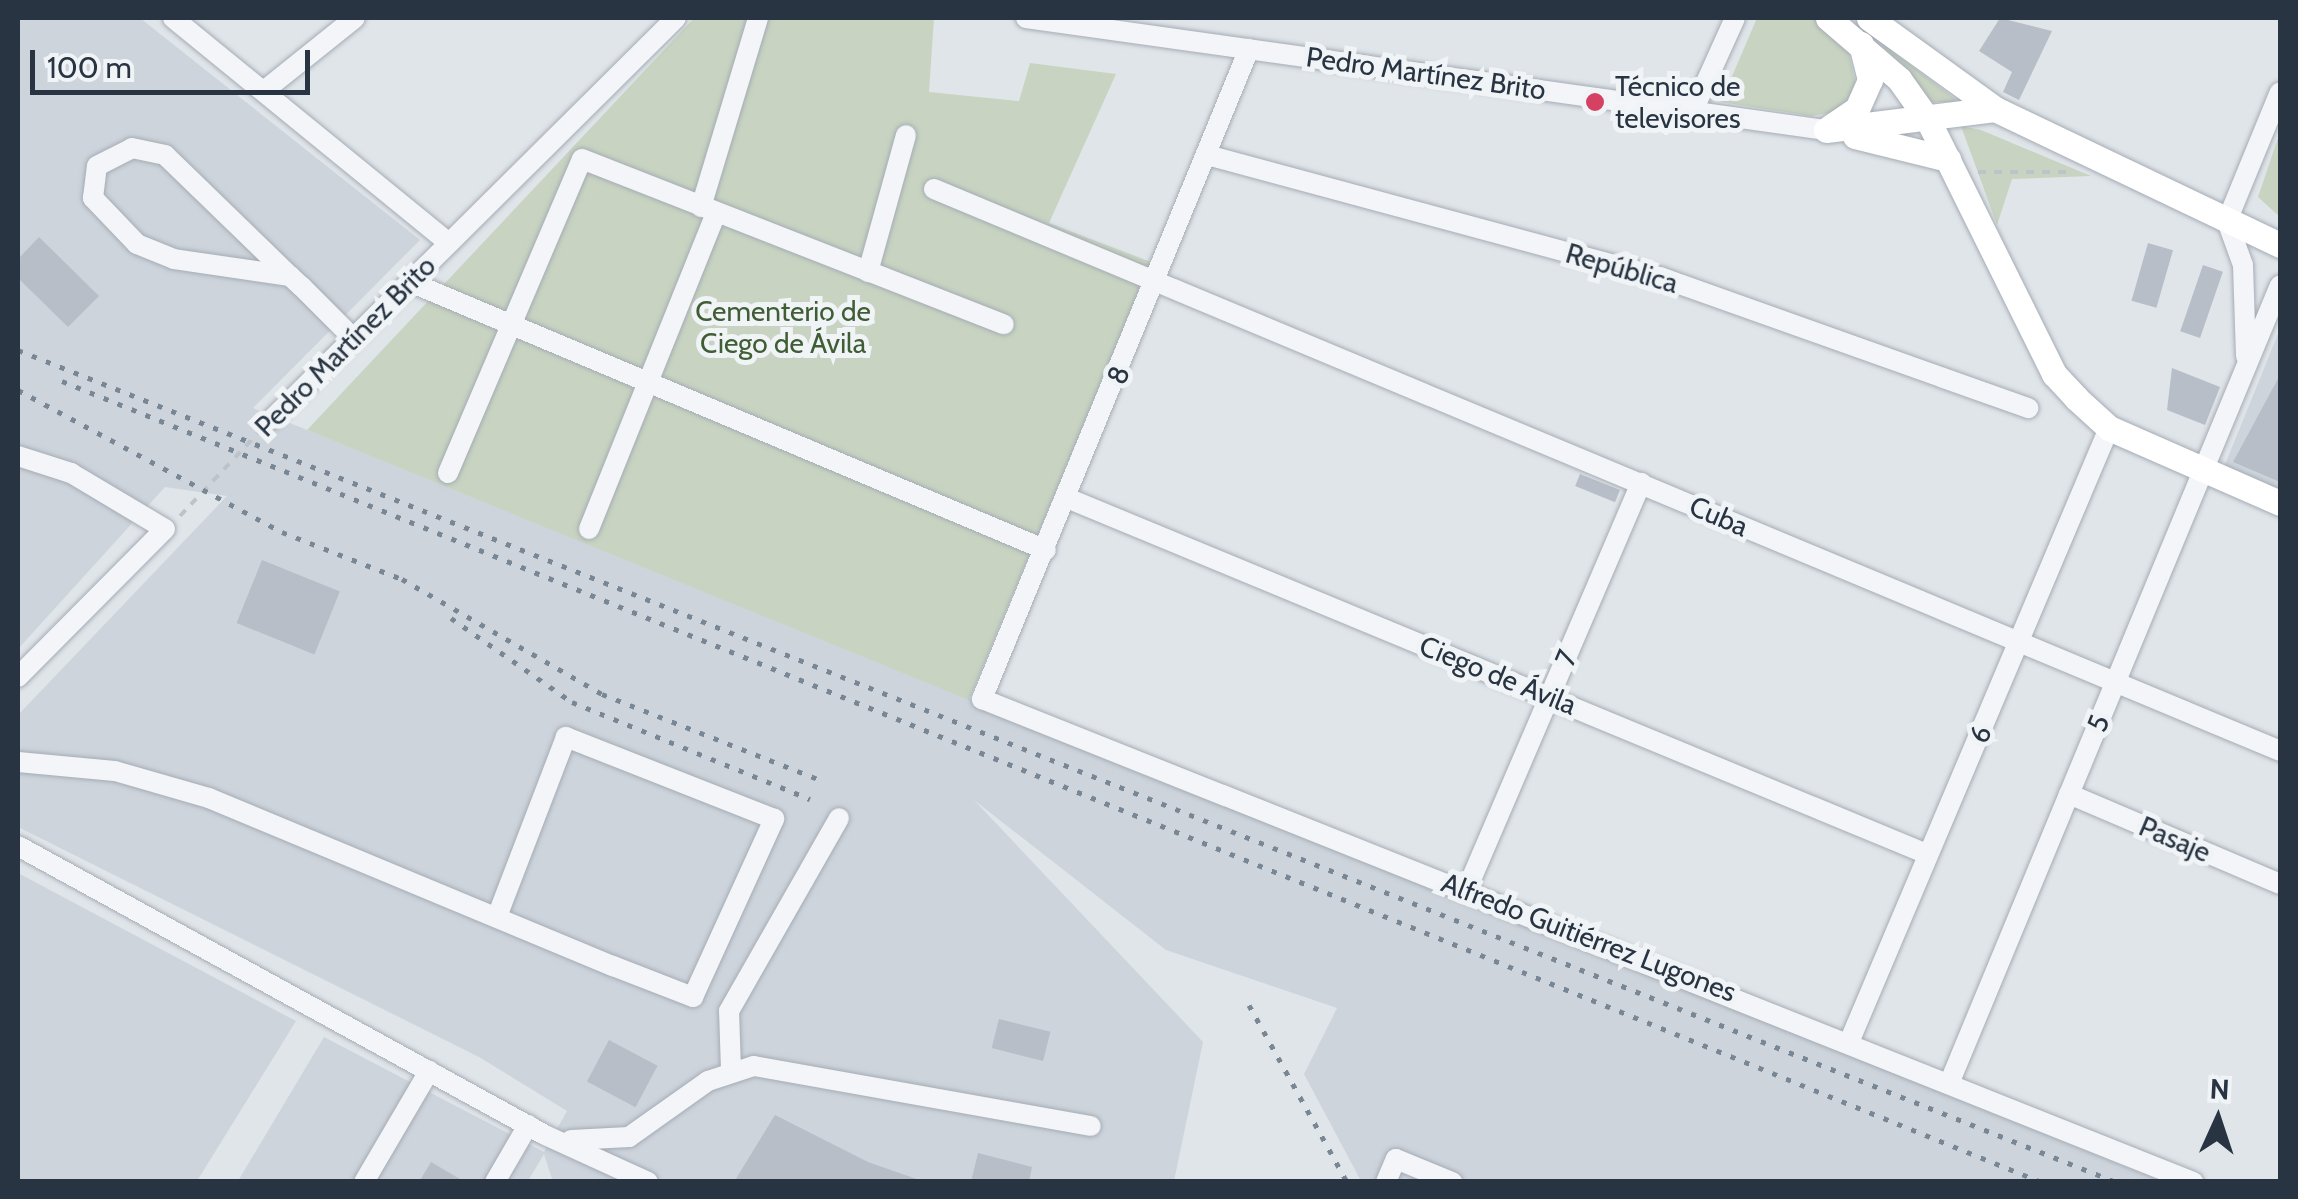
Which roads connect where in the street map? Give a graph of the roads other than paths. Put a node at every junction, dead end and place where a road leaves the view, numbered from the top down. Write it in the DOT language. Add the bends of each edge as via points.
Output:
graph roads {
  1 [pos="172,18"];
  2 [pos="355,18"];
  3 [pos="676,18"];
  4 [pos="758,18"];
  5 [pos="1026,18"];
  6 [pos="1735,18"];
  7 [pos="1828,18"];
  8 [pos="1869,18"];
  9 [pos="1861,44"];
  10 [pos="1248,48"];
  11 [pos="265,90"];
  12 [pos="2280,92"];
  13 [pos="1994,110"];
  14 [pos="1692,111"];
  15 [pos="1928,120"];
  16 [pos="1826,130"];
  17 [pos="906,136"];
  18 [pos="1207,155"];
  19 [pos="1952,166"];
  20 [pos="934,190"];
  21 [pos="708,210"];
  22 [pos="2227,221"];
  23 [pos="449,243"];
  24 [pos="2280,245"];
  25 [pos="868,272"];
  26 [pos="290,276"];
  27 [pos="1157,281"];
  28 [pos="410,282"];
  29 [pos="2280,285"];
  30 [pos="508,323"];
  31 [pos="1004,324"];
  32 [pos="353,338"];
  33 [pos="2246,368"];
  34 [pos="649,383"];
  35 [pos="2028,408"];
  36 [pos="272,419"];
  37 [pos="2110,428"];
  38 [pos="18,456"];
  39 [pos="2202,470"];
  40 [pos="448,473"];
  41 [pos="1642,483"];
  42 [pos="1068,498"];
  43 [pos="2280,503"];
  44 [pos="589,529"];
  45 [pos="1046,550"];
  46 [pos="2020,642"];
  47 [pos="18,677"];
  48 [pos="2115,681"];
  49 [pos="1550,696"];
  50 [pos="982,698"];
  51 [pos="2280,751"];
  52 [pos="18,762"];
  53 [pos="2069,794"];
  54 [pos="839,818"];
  55 [pos="18,846"];
  56 [pos="1927,854"];
  57 [pos="2280,884"];
  58 [pos="1467,889"];
  59 [pos="497,918"];
  60 [pos="1850,1040"];
  61 [pos="731,1070"];
  62 [pos="429,1071"];
  63 [pos="1951,1078"];
  64 [pos="1091,1126"];
  65 [pos="536,1130"];
  66 [pos="641,1178"];
  67 [pos="364,1182"];
  68 [pos="495,1182"];
  69 [pos="1386,1182"];
  70 [pos="1452,1182"];
  71 [pos="2193,1182"];
  1 -- 11 [label="street"];
  2 -- 11 [label="street"];
  3 -- 23 [label="street, Pedro Martínez Brito"];
  4 -- 21 [label="street"];
  5 -- 10 [label="street, Pedro Martínez Brito"];
  6 -- 14 [label="street"];
  7 -- 9 [label="main road"];
  8 -- 13 [label="main road"];
  9 -- 15 [label="main road"];
  9 -- 16 [label="main road" via="1870,80 1858,109"];
  10 -- 14 [label="street, Pedro Martínez Brito"];
  10 -- 18 [label="street, 8"];
  11 -- 23 [label="street"];
  12 -- 22 [label="street"];
  13 -- 15 [label="main road"];
  13 -- 22 [label="main road"];
  14 -- 16 [label="street, Pedro Martínez Brito"];
  15 -- 16 [label="main road"];
  15 -- 19 [label="main road"];
  16 -- 19 [label="main road"];
  17 -- 25 [label="street"];
  18 -- 27 [label="street, 8"];
  18 -- 35 [label="street, República" via="1660,277"];
  19 -- 37 [label="main road" via="2054,374"];
  20 -- 27 [label="street, Cuba"];
  21 -- 25 [label="street"];
  21 -- 30 [label="street" via="582,159"];
  21 -- 34 [label="street"];
  22 -- 24 [label="main road"];
  22 -- 33 [label="street, 5" via="2243,265"];
  23 -- 28 [label="street, Pedro Martínez Brito"];
  25 -- 31 [label="street"];
  26 -- 26 [label="street" via="165,155 132,148 97,166 93,198 137,244 174,260"];
  26 -- 32 [label="street"];
  27 -- 41 [label="street, Cuba"];
  27 -- 42 [label="street, 8"];
  28 -- 30 [label="street"];
  28 -- 32 [label="street, Pedro Martínez Brito"];
  29 -- 33 [label="street, 5"];
  30 -- 34 [label="street"];
  30 -- 40 [label="street"];
  32 -- 36 [label="street, Pedro Martínez Brito"];
  33 -- 39 [label="street, 5"];
  34 -- 44 [label="street"];
  34 -- 45 [label="street"];
  37 -- 39 [label="main road"];
  37 -- 46 [label="street, 6"];
  38 -- 47 [label="street" via="71,473 165,529"];
  39 -- 43 [label="main road"];
  39 -- 48 [label="street, 5"];
  41 -- 46 [label="street, Cuba"];
  41 -- 49 [label="street, 7"];
  42 -- 45 [label="street, 8"];
  42 -- 49 [label="street, Ciego de Ávila"];
  45 -- 50 [label="street, 8"];
  46 -- 48 [label="street, Cuba"];
  46 -- 56 [label="street, 6"];
  48 -- 51 [label="street, Cuba"];
  48 -- 53 [label="street, 5"];
  49 -- 56 [label="street, Ciego de Ávila"];
  49 -- 58 [label="street, 7"];
  50 -- 58 [label="street, Alfredo Guitiérrez Lugones"];
  52 -- 59 [label="street" via="116,771 209,798"];
  53 -- 57 [label="street, Pasaje"];
  53 -- 63 [label="street, 5"];
  54 -- 61 [label="street" via="724,1021"];
  55 -- 62 [label="street"];
  56 -- 60 [label="street, 6"];
  58 -- 60 [label="street, Alfredo Guitiérrez Lugones"];
  59 -- 59 [label="street" via="693,997 774,818 566,737"];
  60 -- 63 [label="street, Alfredo Guitiérrez Lugones"];
  61 -- 64 [label="street" via="794,1072"];
  61 -- 65 [label="street" via="629,1137"];
  62 -- 65 [label="street"];
  62 -- 67 [label="street"];
  63 -- 71 [label="street, Alfredo Guitiérrez Lugones"];
  65 -- 66 [label="street"];
  65 -- 68 [label="street"];
  69 -- 70 [label="street" via="1396,1159"];
}
